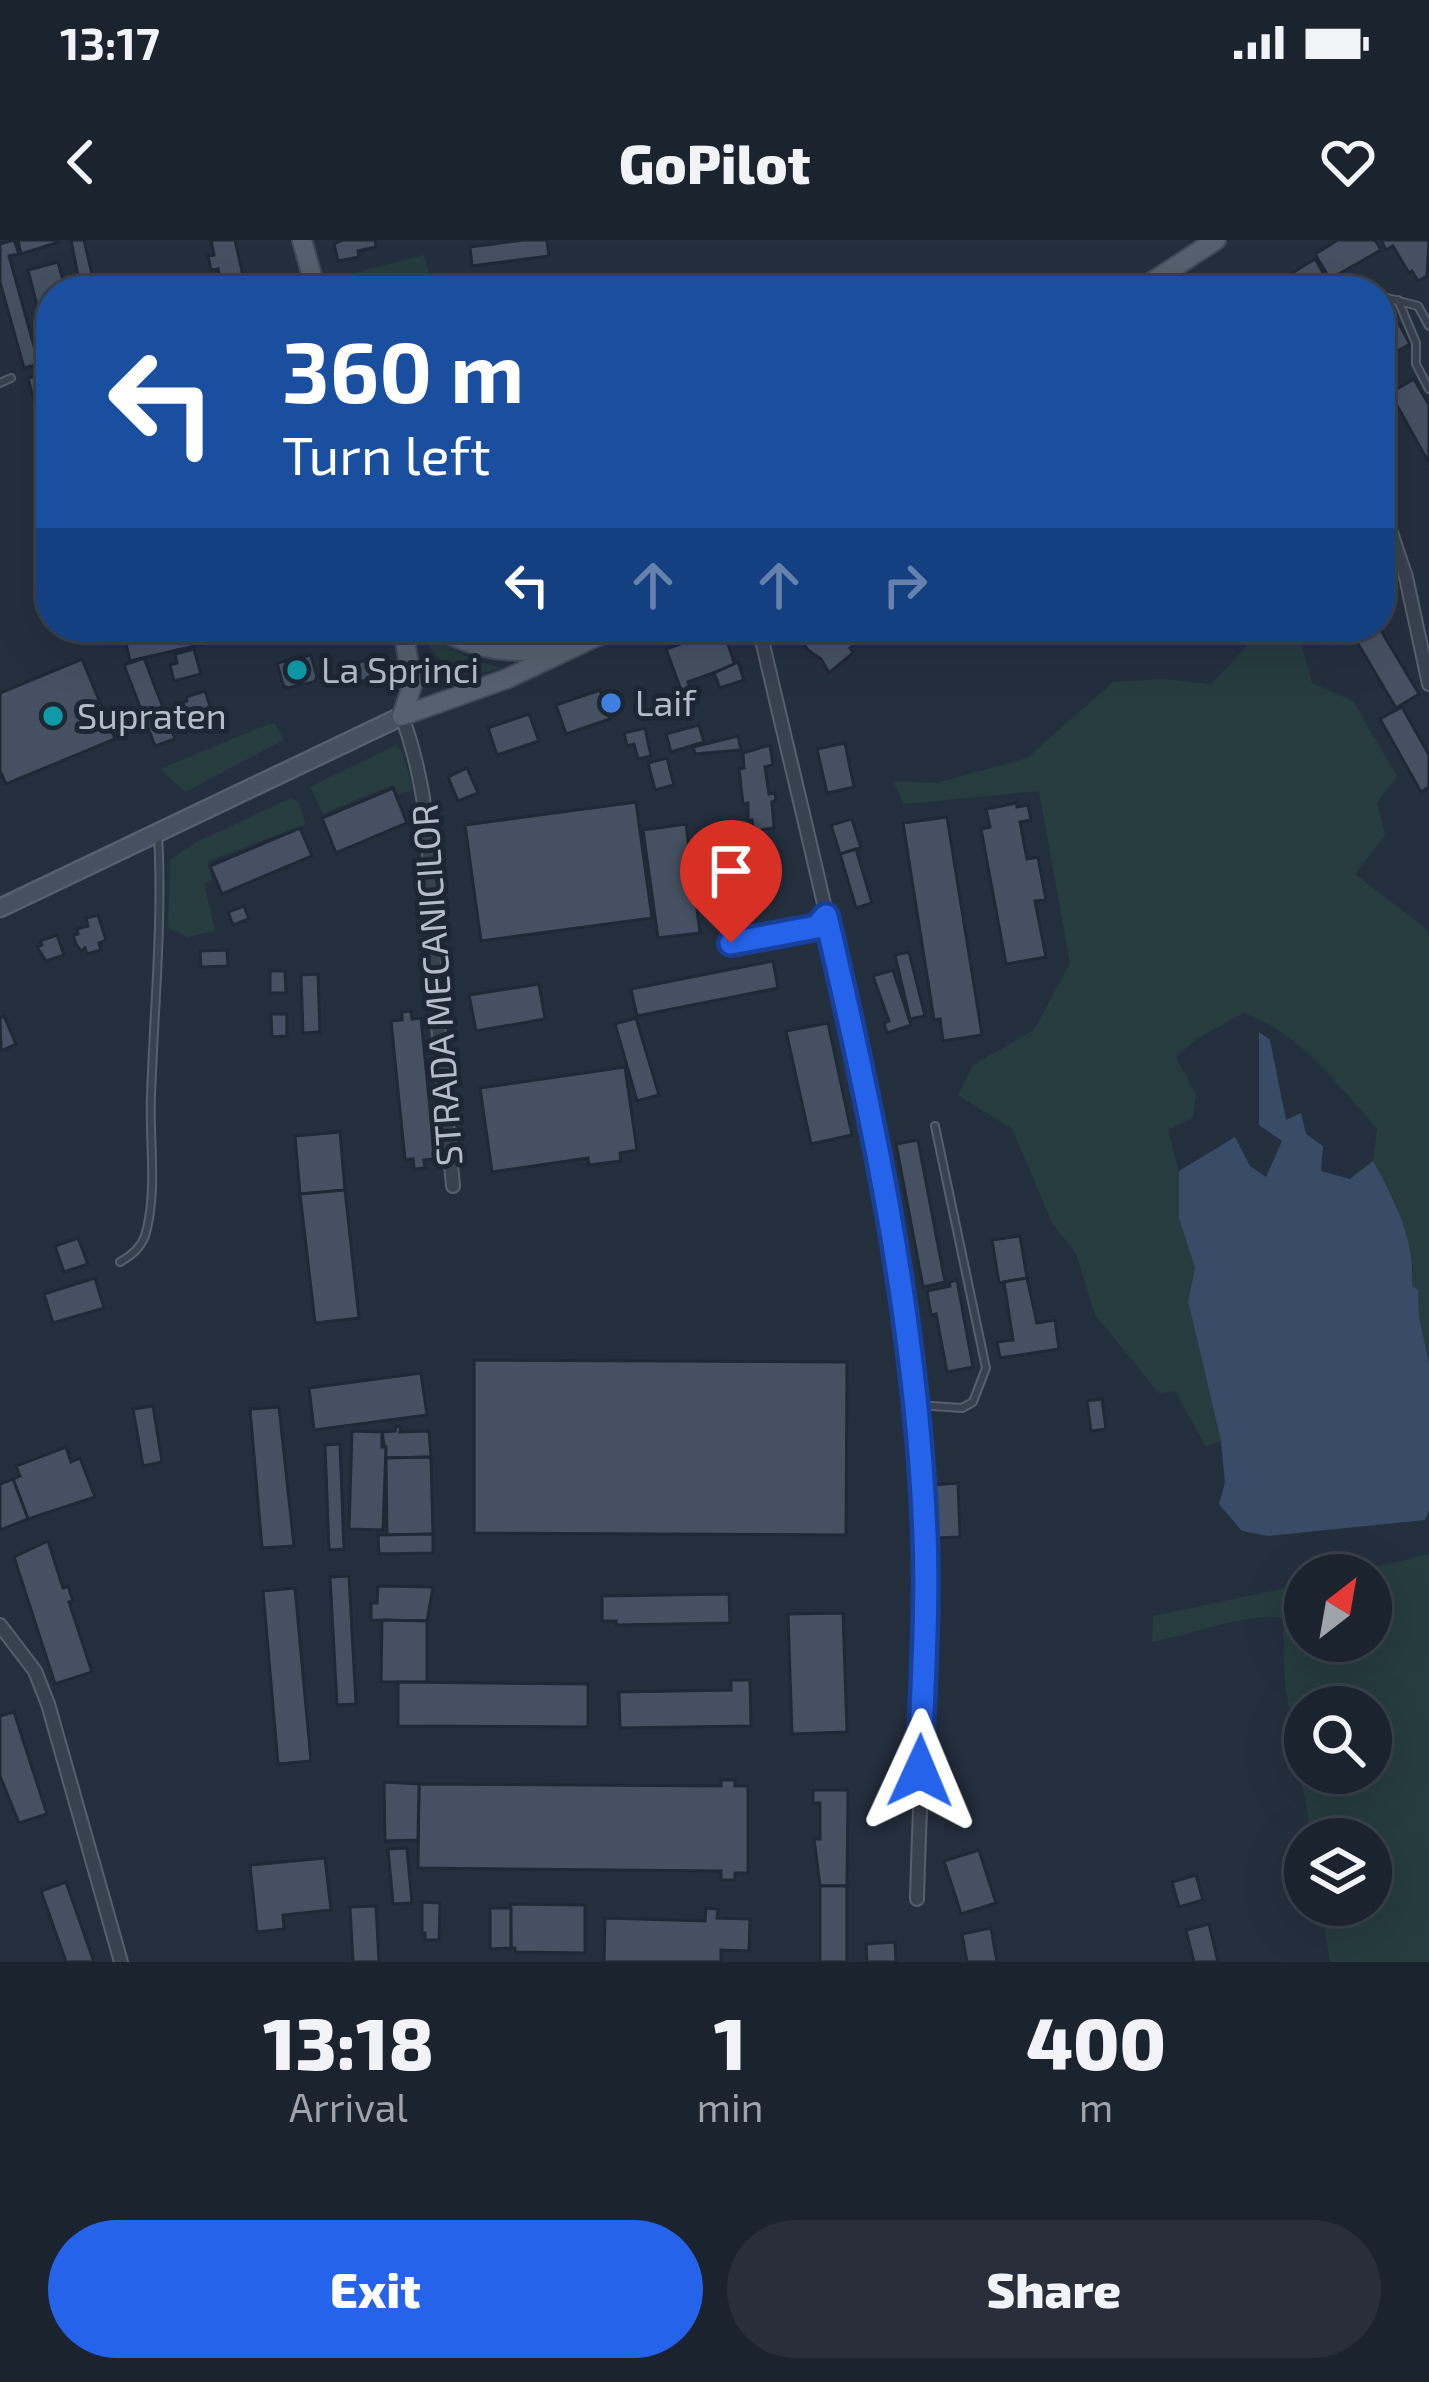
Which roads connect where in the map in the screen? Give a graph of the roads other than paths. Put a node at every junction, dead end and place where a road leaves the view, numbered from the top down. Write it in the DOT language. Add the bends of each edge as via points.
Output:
graph roads {
  1 [pos="302,240"];
  2 [pos="1216,240"];
  3 [pos="312,276"];
  4 [pos="1161,276"];
  5 [pos="1395,299"];
  6 [pos="1398,300"];
  7 [pos="1429,326"];
  8 [pos="11,378"];
  9 [pos="0,383"];
  10 [pos="1429,389"];
  11 [pos="1395,544"];
  12 [pos="1429,603"];
  13 [pos="1413,611"];
  14 [pos="405,642"];
  15 [pos="461,642"];
  16 [pos="583,642"];
  17 [pos="762,642"];
  18 [pos="579,644"];
  19 [pos="1429,685"];
  20 [pos="402,716"];
  21 [pos="157,830"];
  22 [pos="0,908"];
  23 [pos="826,916"];
  24 [pos="731,943"];
  25 [pos="935,1126"];
  26 [pos="453,1186"];
  27 [pos="120,1262"];
  28 [pos="915,1405"];
  29 [pos="0,1625"];
  30 [pos="917,1899"];
  31 [pos="121,1962"];
  1 -- 3 [label="main road"];
  2 -- 4 [label="main road"];
  5 -- 6 [label="lane"];
  6 -- 7 [label="lane" via="1418,306"];
  6 -- 10 [label="lane"];
  8 -- 9 [label="lane"];
  11 -- 13 [label="street"];
  12 -- 13 [label="lane"];
  13 -- 19 [label="street"];
  14 -- 20 [label="main road" via="412,686"];
  15 -- 18 [label="main road" via="506,652"];
  16 -- 18 [label="main road"];
  17 -- 23 [label="street"];
  18 -- 20 [label="main road"];
  20 -- 21 [label="main road"];
  20 -- 26 [label="street, STRADA MECANICILOR" via="434,864"];
  21 -- 22 [label="main road"];
  21 -- 27 [label="lane" via="162,904 152,1182 145,1236"];
  23 -- 24 [label="lane" via="817,927"];
  23 -- 28 [label="street" via="898,1256"];
  25 -- 28 [label="lane" via="986,1367 980,1392 962,1408"];
  28 -- 30 [label="street" via="926,1538"];
  29 -- 31 [label="street" via="49,1704"];
}
